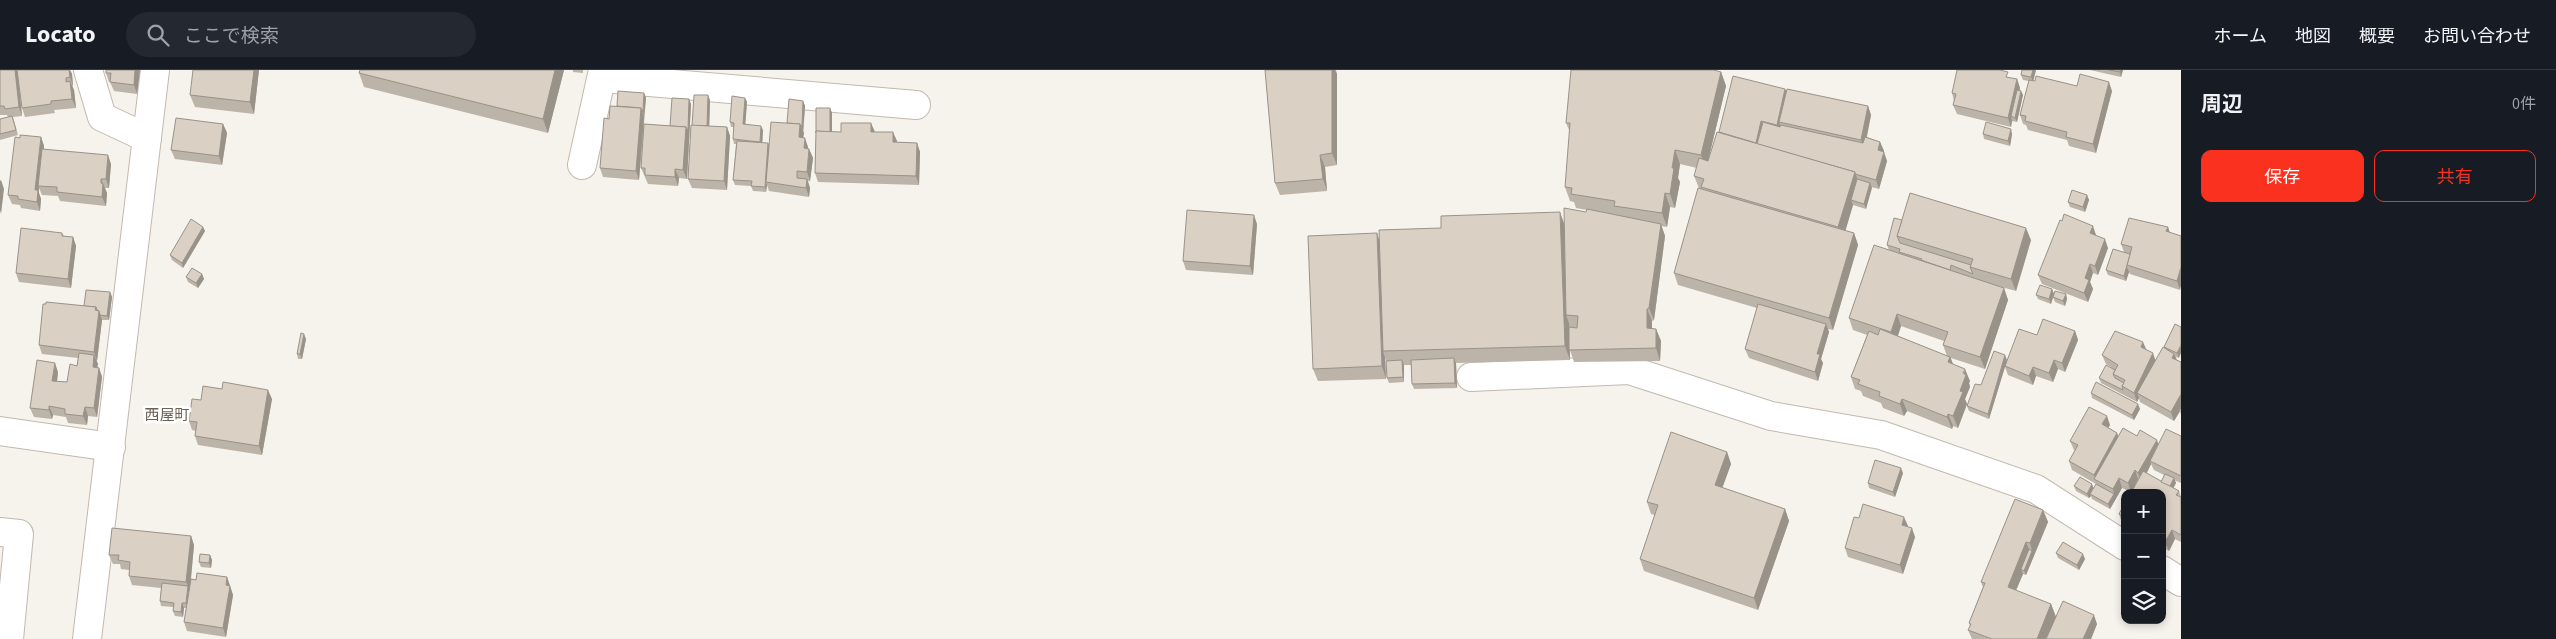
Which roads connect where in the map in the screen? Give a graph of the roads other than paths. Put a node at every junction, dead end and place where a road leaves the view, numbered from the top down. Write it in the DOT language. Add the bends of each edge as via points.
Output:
graph roads {
  1 [pos="88,70"];
  2 [pos="156,70"];
  3 [pos="603,74"];
  4 [pos="916,105"];
  5 [pos="147,138"];
  6 [pos="582,165"];
  7 [pos="1471,376"];
  8 [pos="0,431"];
  9 [pos="111,447"];
  10 [pos="0,532"];
  11 [pos="2121,543"];
  12 [pos="2166,573"];
  13 [pos="2181,582"];
  14 [pos="9,639"];
  15 [pos="88,639"];
  1 -- 5 [label="street" via="102,117"];
  2 -- 5 [label="street"];
  3 -- 4 [label="street"];
  3 -- 6 [label="street"];
  5 -- 9 [label="street"];
  7 -- 11 [label="street" via="1629,370 1771,416 1881,435 2036,489"];
  8 -- 9 [label="street"];
  9 -- 15 [label="street"];
  10 -- 14 [label="street" via="19,534"];
  12 -- 13 [label="street"];
}
